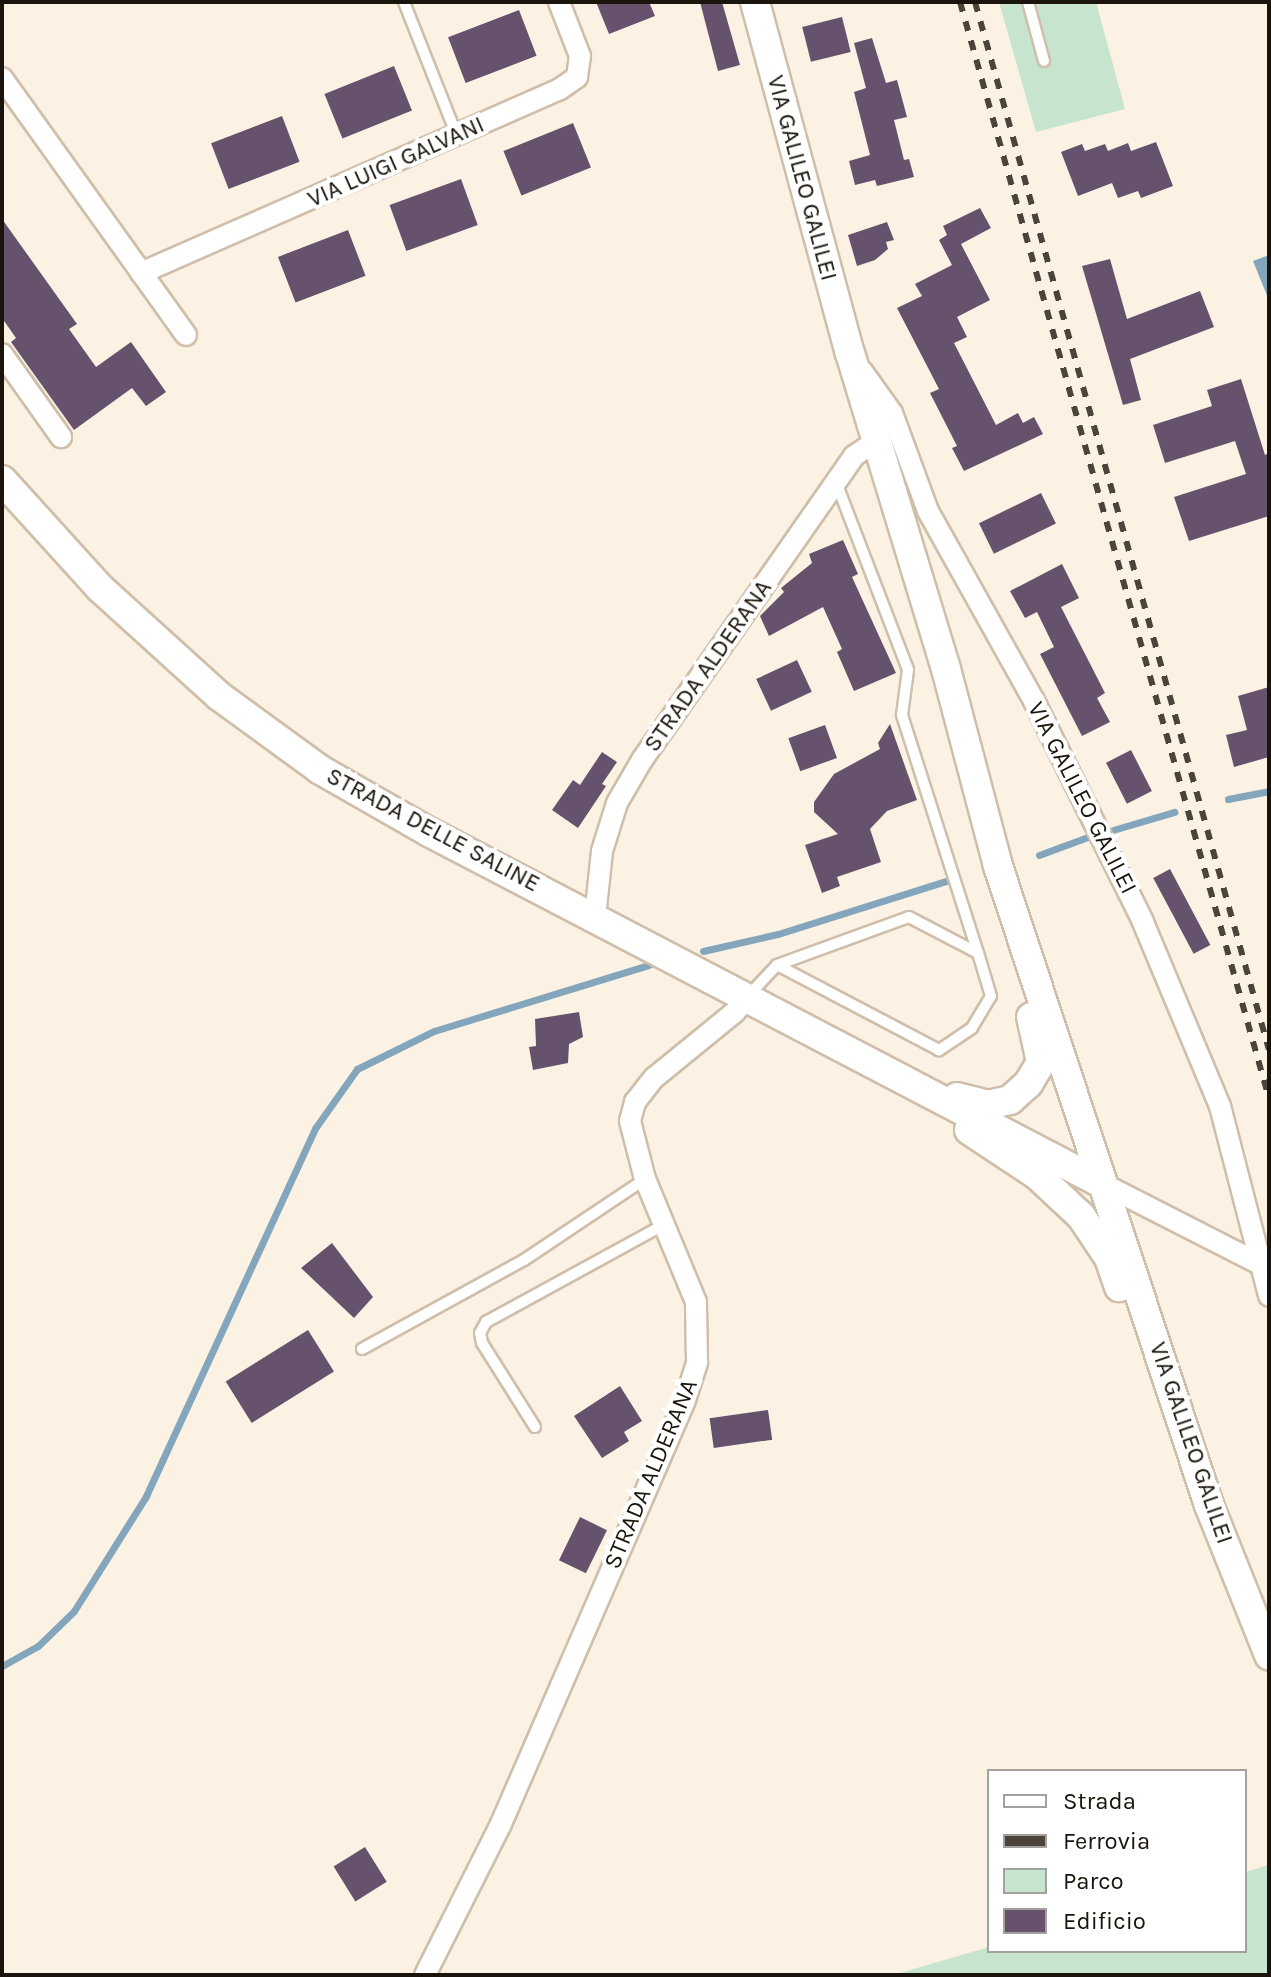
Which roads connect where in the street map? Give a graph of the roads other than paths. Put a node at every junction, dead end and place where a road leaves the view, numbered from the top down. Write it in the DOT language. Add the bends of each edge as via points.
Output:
graph roads {
  1 [pos="404,2"];
  2 [pos="559,2"];
  3 [pos="755,2"];
  4 [pos="1028,2"];
  5 [pos="1044,61"];
  6 [pos="2,78"];
  7 [pos="457,136"];
  8 [pos="141,273"];
  9 [pos="186,335"];
  10 [pos="850,353"];
  11 [pos="2,354"];
  12 [pos="61,437"];
  13 [pos="875,442"];
  14 [pos="2,480"];
  15 [pos="836,482"];
  16 [pos="998,866"];
  17 [pos="595,917"];
  18 [pos="978,953"];
  19 [pos="777,965"];
  20 [pos="748,996"];
  21 [pos="928,1091"];
  22 [pos="645,1179"];
  23 [pos="1103,1184"];
  24 [pos="665,1224"];
  25 [pos="1262,1265"];
  26 [pos="1269,1296"];
  27 [pos="362,1349"];
  28 [pos="535,1427"];
  29 [pos="1209,1505"];
  30 [pos="1269,1655"];
  31 [pos="425,1975"];
  1 -- 7 [label="lane"];
  2 -- 7 [label="street, VIA LUIGI GALVANI" via="580,56 577,77"];
  3 -- 10 [label="street, VIA GALILEO GALILEI"];
  4 -- 5 [label="lane"];
  6 -- 8 [label="street"];
  7 -- 8 [label="street, VIA LUIGI GALVANI"];
  8 -- 9 [label="street"];
  10 -- 13 [label="street, VIA GALILEO GALILEI"];
  10 -- 25 [label="street, VIA GALILEO GALILEI" via="892,413 928,511 1034,701 1143,922 1220,1106"];
  11 -- 12 [label="street"];
  13 -- 15 [label="street, STRADA ALDERANA" via="854,456"];
  13 -- 16 [label="street, VIA GALILEO GALILEI" via="946,669"];
  14 -- 17 [label="street, STRADA DELLE SALINE" via="100,588 219,696 319,769"];
  15 -- 17 [label="street, STRADA ALDERANA" via="617,803 602,851"];
  15 -- 18 [label="lane" via="908,670 902,715"];
  16 -- 21 [label="street, STRADA DELLE SALINE" via="1000,920 1039,1040 1041,1062 1010,1100 988,1105"];
  16 -- 23 [label="street, VIA GALILEO GALILEI"];
  17 -- 20 [label="street, STRADA DELLE SALINE"];
  18 -- 19 [label="lane" via="909,917"];
  18 -- 19 [label="lane" via="991,996 972,1028 939,1050"];
  19 -- 20 [label="lane"];
  20 -- 21 [label="street, STRADA DELLE SALINE"];
  20 -- 22 [label="street, STRADA ALDERANA" via="654,1078 635,1102 630,1121"];
  21 -- 23 [label="street, STRADA DELLE SALINE"];
  21 -- 29 [label="street, STRADA DELLE SALINE" via="963,1127 1037,1175 1081,1216 1102,1248 1124,1300 1173,1452"];
  22 -- 24 [label="street, STRADA ALDERANA"];
  22 -- 27 [label="lane" via="524,1260"];
  23 -- 25 [label="street"];
  23 -- 29 [label="street, VIA GALILEO GALILEI"];
  24 -- 28 [label="lane" via="486,1322 482,1343"];
  24 -- 31 [label="street, STRADA ALDERANA" via="696,1302 699,1341 692,1381 500,1826"];
  25 -- 26 [label="street, VIA GALILEO GALILEI"];
  29 -- 30 [label="street, VIA GALILEO GALILEI"];
}
